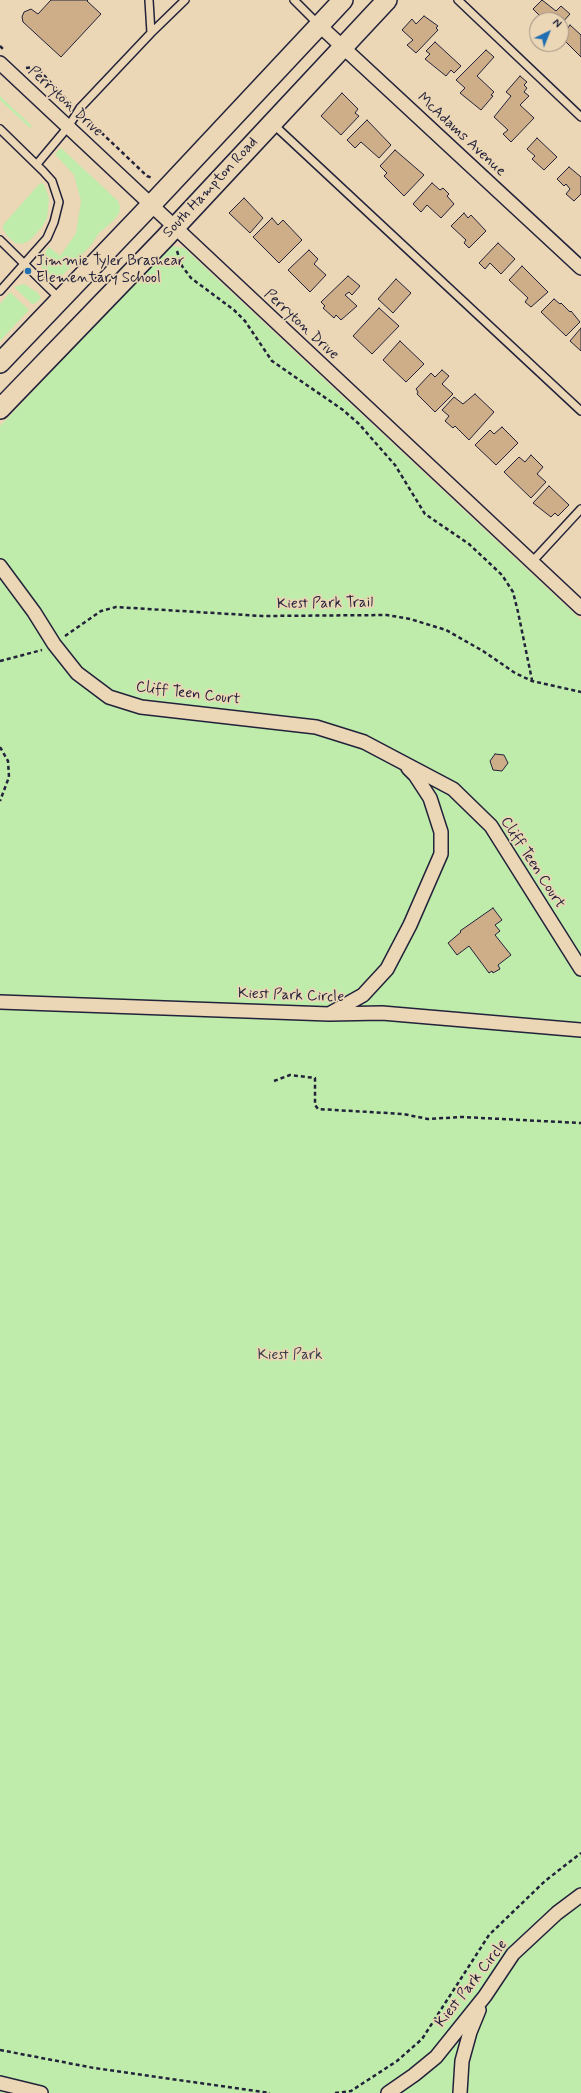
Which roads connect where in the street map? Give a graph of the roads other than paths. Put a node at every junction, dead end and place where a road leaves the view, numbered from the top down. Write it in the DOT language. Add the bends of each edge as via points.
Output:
graph roads {
  1 [pos="149,0"];
  2 [pos="185,0"];
  3 [pos="294,0"];
  4 [pos="342,0"];
  5 [pos="387,0"];
  6 [pos="458,0"];
  7 [pos="319,25"];
  8 [pos="151,33"];
  9 [pos="343,48"];
  10 [pos="0,63"];
  11 [pos="581,117"];
  12 [pos="272,124"];
  13 [pos="68,127"];
  14 [pos="0,129"];
  15 [pos="37,164"];
  16 [pos="151,206"];
  17 [pos="175,228"];
  18 [pos="0,240"];
  19 [pos="25,264"];
  20 [pos="581,268"];
  21 [pos="0,291"];
  22 [pos="60,300"];
  23 [pos="0,363"];
  24 [pos="0,409"];
  25 [pos="581,411"];
  26 [pos="581,509"];
  27 [pos="531,563"];
  28 [pos="0,566"];
  29 [pos="581,608"];
  30 [pos="403,763"];
  31 [pos="581,969"];
  32 [pos="0,1002"];
  33 [pos="329,1014"];
  34 [pos="581,1030"];
  35 [pos="581,1895"];
  36 [pos="485,1996"];
  37 [pos="0,2083"];
  38 [pos="41,2093"];
  39 [pos="388,2093"];
  40 [pos="460,2093"];
  1 -- 8 [label="lane"];
  2 -- 8 [label="lane"];
  3 -- 7 [label="lane"];
  4 -- 7 [label="main road"];
  5 -- 9 [label="main road, South Hampton Road"];
  6 -- 11 [label="lane"];
  7 -- 9 [label="street, McAdams Avenue"];
  7 -- 16 [label="main road"];
  8 -- 13 [label="lane" via="80,108"];
  9 -- 12 [label="main road, South Hampton Road"];
  9 -- 20 [label="street, McAdams Avenue"];
  10 -- 13 [label="street, Perryton Drive"];
  12 -- 17 [label="main road, South Hampton Road"];
  12 -- 25 [label="lane"];
  13 -- 15 [label="lane"];
  13 -- 16 [label="street, Perryton Drive"];
  14 -- 15 [label="lane"];
  15 -- 19 [label="lane" via="52,181 59,202 47,238"];
  16 -- 17 [label="street, Perryton Drive"];
  16 -- 22 [label="main road"];
  17 -- 24 [label="main road, South Hampton Road"];
  17 -- 27 [label="street, Perryton Drive"];
  18 -- 19 [label="lane"];
  19 -- 21 [label="lane"];
  19 -- 22 [label="lane"];
  22 -- 23 [label="main road"];
  26 -- 27 [label="lane"];
  27 -- 29 [label="street, Perryton Drive"];
  28 -- 30 [label="street, Cliff Teen Court" via="77,673 109,697 141,707 316,727 364,742"];
  30 -- 31 [label="street, Cliff Teen Court" via="453,789 491,826"];
  30 -- 33 [label="street, Cliff Teen Court" via="415,775 430,798 441,832 442,854 387,969 363,995"];
  32 -- 33 [label="street, Kiest Park Circle"];
  33 -- 34 [label="street, Kiest Park Circle" via="382,1013"];
  35 -- 36 [label="street, Kiest Park Circle" via="557,1913 513,1954"];
  36 -- 39 [label="street, Kiest Park Circle" via="436,2057"];
  36 -- 40 [label="street" via="464,2054"];
  37 -- 38 [label="street"];
}
